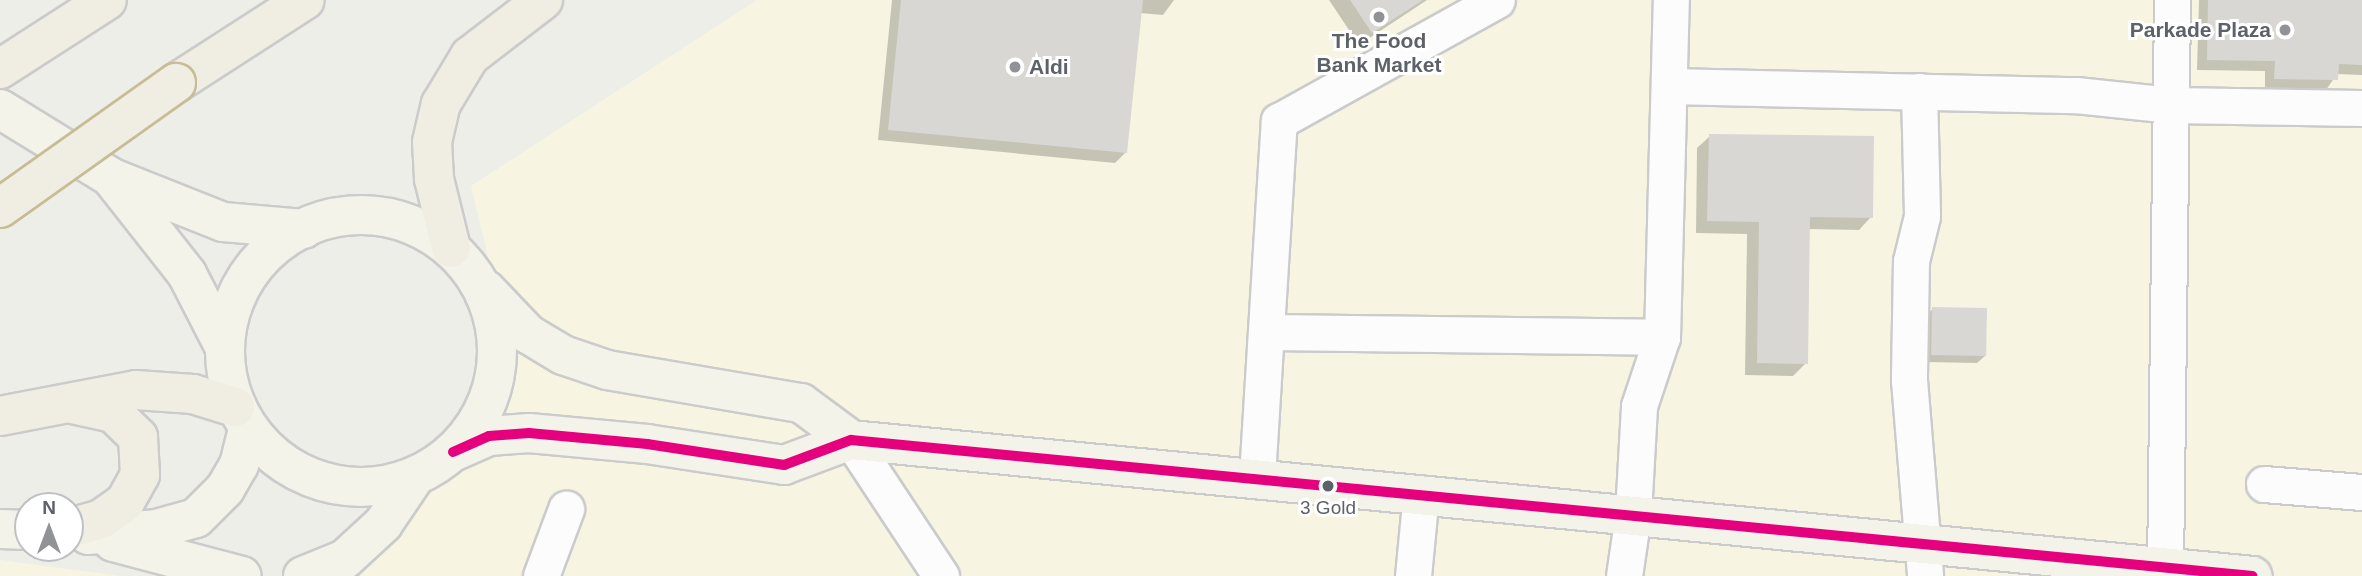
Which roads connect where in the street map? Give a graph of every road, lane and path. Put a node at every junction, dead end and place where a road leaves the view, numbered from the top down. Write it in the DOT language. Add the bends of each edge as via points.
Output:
graph roads {
  1 [pos="107,0"];
  2 [pos="305,0"];
  3 [pos="543,0"];
  4 [pos="1497,0"];
  5 [pos="1671,0"];
  6 [pos="2172,0"];
  7 [pos="0,69"];
  8 [pos="1669,86"];
  9 [pos="1919,91"];
  10 [pos="2171,105"];
  11 [pos="2362,108"];
  12 [pos="0,109"];
  13 [pos="112,178"];
  14 [pos="0,208"];
  15 [pos="304,229"];
  16 [pos="451,248"];
  17 [pos="480,283"];
  18 [pos="1266,332"];
  19 [pos="1662,337"];
  20 [pos="223,344"];
  21 [pos="56,403"];
  22 [pos="0,416"];
  23 [pos="242,418"];
  24 [pos="851,440"];
  25 [pos="453,452"];
  26 [pos="1258,477"];
  27 [pos="414,478"];
  28 [pos="2264,484"];
  29 [pos="2362,492"];
  30 [pos="1421,493"];
  31 [pos="566,509"];
  32 [pos="1633,514"];
  33 [pos="84,528"];
  34 [pos="84,532"];
  35 [pos="84,534"];
  36 [pos="1925,560"];
  37 [pos="2165,568"];
  38 [pos="242,576"];
  39 [pos="303,576"];
  40 [pos="541,576"];
  41 [pos="941,576"];
  42 [pos="1413,576"];
  43 [pos="1624,576"];
  44 [pos="2252,576"];
  1 -- 7 [label="highway"];
  2 -- 14 [label="highway, bridge" via="176,83"];
  3 -- 16 [label="highway" via="470,56 441,104 432,142 434,178"];
  4 -- 18 [label="street" via="1279,121"];
  5 -- 8 [label="street"];
  6 -- 10 [label="street"];
  8 -- 9 [label="street"];
  8 -- 19 [label="street"];
  9 -- 10 [label="street" via="2076,95"];
  9 -- 36 [label="street" via="1922,216 1911,261 1909,380"];
  10 -- 11 [label="street"];
  10 -- 37 [label="street"];
  12 -- 13 [label="main road"];
  13 -- 15 [label="main road" via="223,222"];
  13 -- 20 [label="main road" via="187,274"];
  15 -- 16 [label="main road" via="328,218 372,215 414,225"];
  15 -- 20 [label="main road" via="255,264 233,302"];
  16 -- 17 [label="main road"];
  17 -- 24 [label="main road" via="528,334 563,355 607,370 801,403"];
  17 -- 25 [label="main road" via="496,327 497,372 482,416"];
  18 -- 19 [label="street"];
  18 -- 26 [label="street"];
  19 -- 32 [label="street" via="1639,406"];
  20 -- 23 [label="main road" via="226,377"];
  21 -- 22 [label="highway"];
  21 -- 23 [label="highway" via="136,390 193,394"];
  21 -- 33 [label="highway" via="88,404 113,414 138,437 140,475 125,502"];
  23 -- 27 [label="main road" via="281,462 322,482 369,488"];
  23 -- 34 [label="main road" via="239,465 225,489 197,518 156,529"];
  24 -- 25 [label="main road" via="784,465 647,444 512,432 489,436"];
  24 -- 26 [label="main road"];
  24 -- 41 [label="street"];
  25 -- 27 [label="main road"];
  26 -- 30 [label="main road"];
  27 -- 39 [label="main road" via="383,524 345,559"];
  28 -- 29 [label="street"];
  30 -- 32 [label="main road"];
  30 -- 42 [label="street"];
  31 -- 40 [label="street"];
  32 -- 36 [label="main road"];
  32 -- 43 [label="street"];
  35 -- 38 [label="main road"];
  36 -- 37 [label="main road"];
  37 -- 44 [label="main road"];
}
